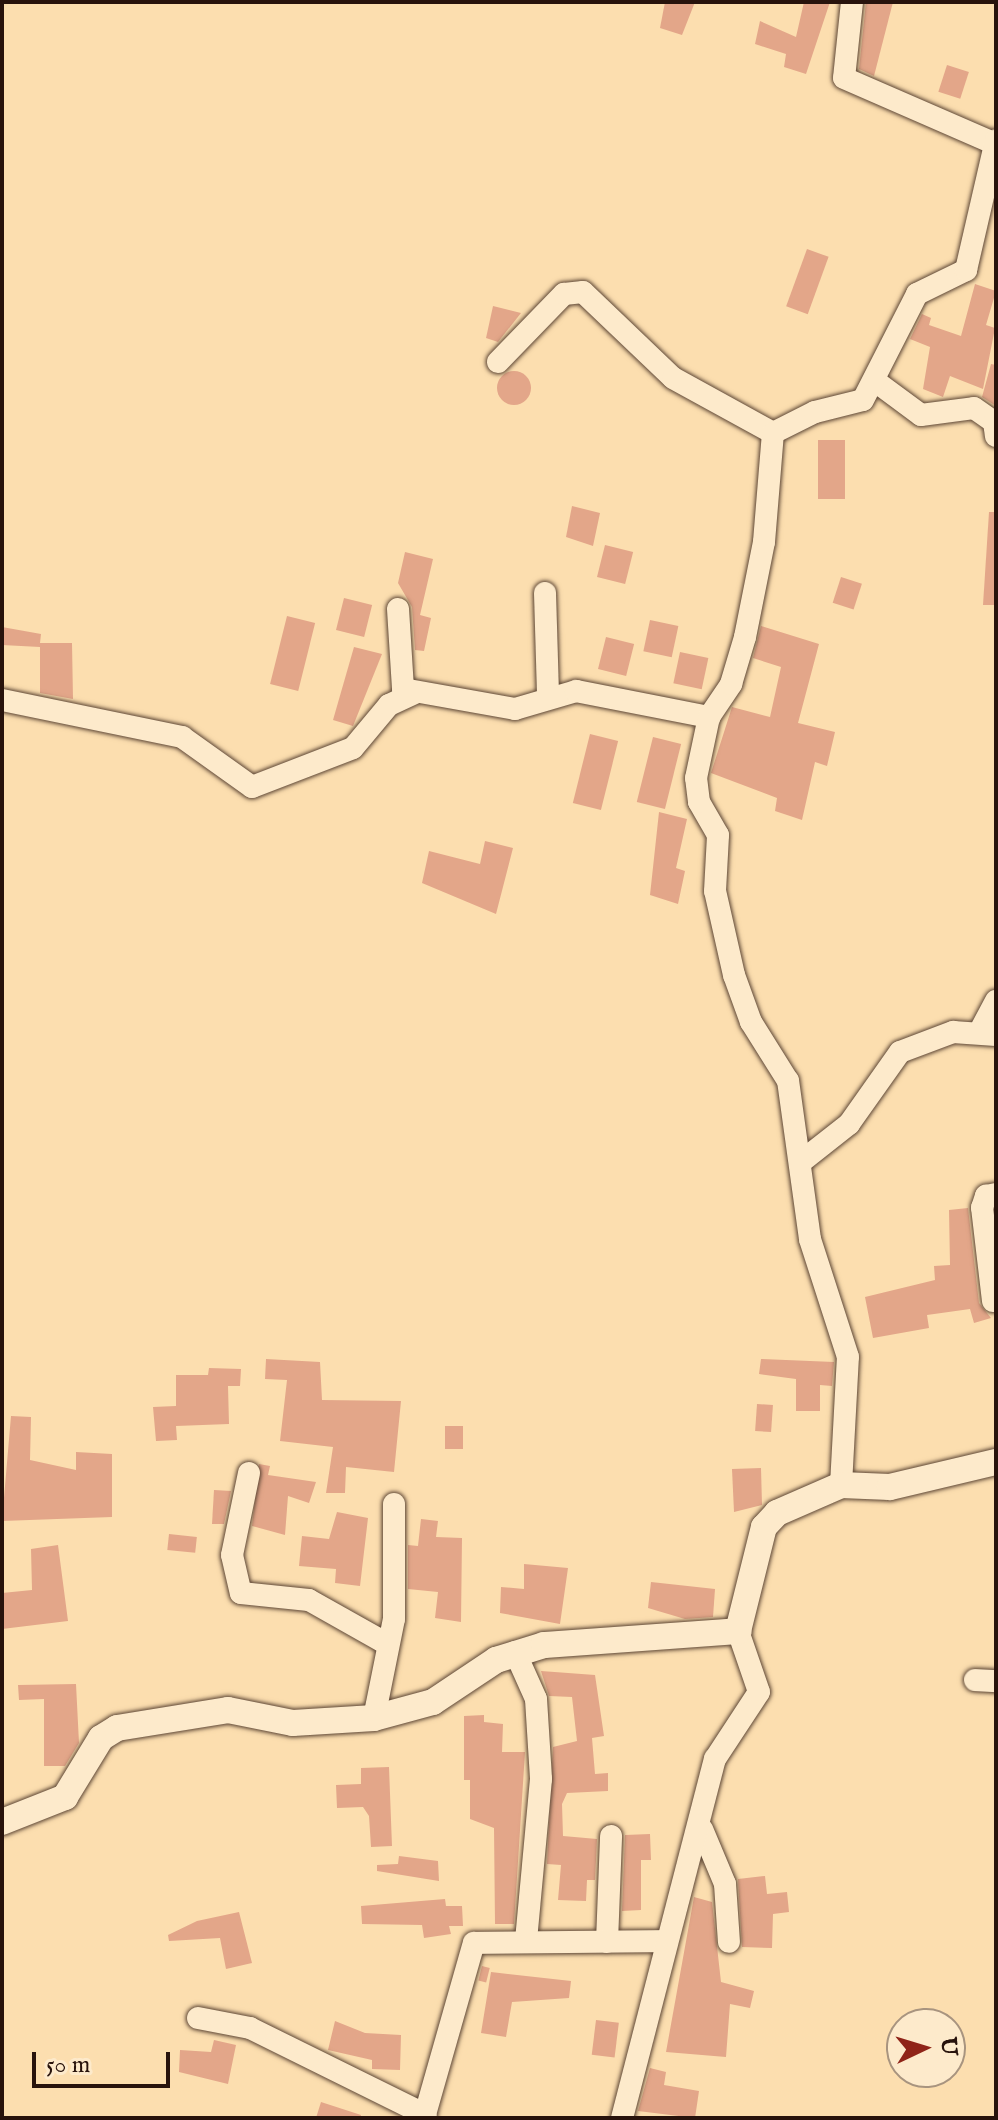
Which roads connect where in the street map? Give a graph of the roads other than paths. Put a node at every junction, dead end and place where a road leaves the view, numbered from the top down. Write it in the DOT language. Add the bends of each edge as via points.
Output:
graph roads {
  1 [pos="852,2"];
  2 [pos="994,141"];
  3 [pos="498,362"];
  4 [pos="875,381"];
  5 [pos="773,433"];
  6 [pos="996,436"];
  7 [pos="545,593"];
  8 [pos="398,609"];
  9 [pos="415,693"];
  10 [pos="548,697"];
  11 [pos="2,700"];
  12 [pos="709,717"];
  13 [pos="996,1001"];
  14 [pos="988,1032"];
  15 [pos="802,1161"];
  16 [pos="996,1194"];
  17 [pos="993,1301"];
  18 [pos="996,1462"];
  19 [pos="249,1473"];
  20 [pos="841,1485"];
  21 [pos="394,1504"];
  22 [pos="738,1631"];
  23 [pos="387,1644"];
  24 [pos="515,1652"];
  25 [pos="374,1718"];
  26 [pos="2,1822"];
  27 [pos="702,1829"];
  28 [pos="611,1836"];
  29 [pos="526,1941"];
  30 [pos="664,1941"];
  31 [pos="607,1942"];
  32 [pos="729,1942"];
  33 [pos="198,2018"];
  34 [pos="425,2116"];
  35 [pos="622,2118"];
  1 -- 2 [label="street" via="844,78"];
  2 -- 4 [label="street" via="975,252 966,270 917,294"];
  3 -- 5 [label="street" via="564,294 583,292 673,378"];
  4 -- 5 [label="street" via="863,400 815,412"];
  4 -- 6 [label="street" via="921,415 974,408 994,422"];
  5 -- 12 [label="street" via="764,542 745,637 731,684"];
  7 -- 10 [label="street"];
  8 -- 9 [label="street" via="399,679"];
  9 -- 10 [label="street" via="515,709"];
  9 -- 11 [label="street" via="389,705 353,748 252,787 182,737"];
  10 -- 12 [label="street" via="576,691"];
  12 -- 15 [label="street" via="697,790 718,835 719,911 741,999 788,1081"];
  13 -- 14 [label="street"];
  14 -- 15 [label="street" via="900,1052 849,1124"];
  15 -- 20 [label="street" via="810,1239 849,1364"];
  16 -- 17 [label="street" via="986,1196 982,1208"];
  18 -- 20 [label="street" via="890,1487"];
  19 -- 23 [label="street" via="232,1555 241,1593 309,1600"];
  20 -- 22 [label="street" via="769,1519"];
  21 -- 23 [label="street" via="394,1619"];
  22 -- 24 [label="street"];
  22 -- 27 [label="street" via="759,1692 715,1759"];
  23 -- 25 [label="street"];
  24 -- 25 [label="street" via="433,1702"];
  24 -- 29 [label="street" via="536,1699 541,1766"];
  25 -- 26 [label="street" via="293,1723 228,1710 117,1728 101,1738 65,1797"];
  27 -- 30 [label="street"];
  27 -- 32 [label="street" via="725,1884"];
  28 -- 31 [label="street"];
  29 -- 31 [label="street"];
  29 -- 34 [label="street" via="479,1940 467,1952"];
  30 -- 31 [label="street"];
  30 -- 35 [label="street"];
  33 -- 34 [label="street" via="250,2028"];
}
